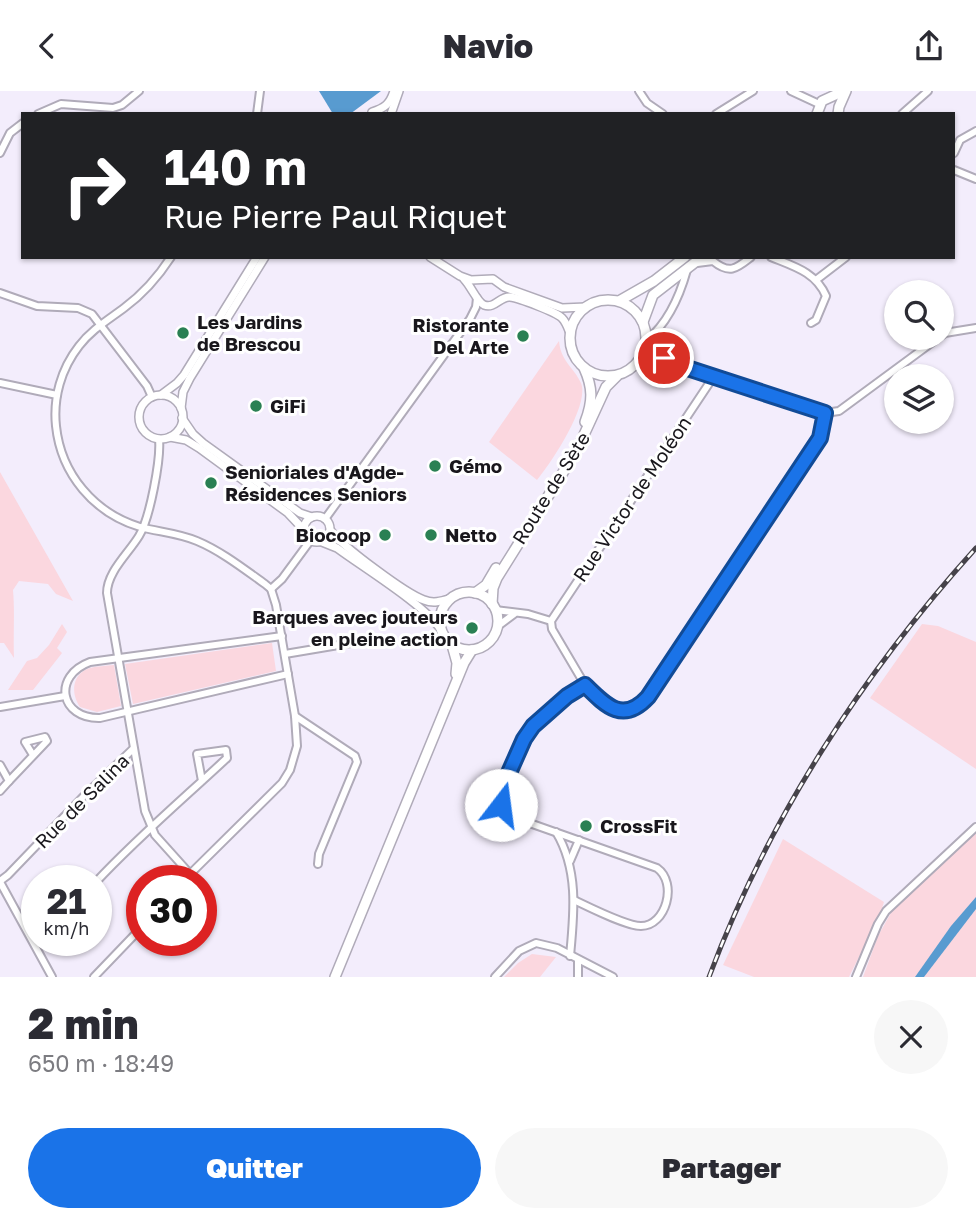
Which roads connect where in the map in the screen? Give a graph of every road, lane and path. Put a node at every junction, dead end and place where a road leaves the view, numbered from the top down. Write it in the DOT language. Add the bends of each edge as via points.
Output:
graph roads {
  1 [pos="139,91"];
  2 [pos="260,91"];
  3 [pos="394,91"];
  4 [pos="399,91"];
  5 [pos="639,91"];
  6 [pos="752,91"];
  7 [pos="791,91"];
  8 [pos="845,91"];
  9 [pos="928,91"];
  10 [pos="829,99"];
  11 [pos="818,111"];
  12 [pos="840,111"];
  13 [pos="43,112"];
  14 [pos="257,112"];
  15 [pos="373,112"];
  16 [pos="392,112"];
  17 [pos="660,112"];
  18 [pos="719,112"];
  19 [pos="904,112"];
  20 [pos="21,125"];
  21 [pos="976,131"];
  22 [pos="955,151"];
  23 [pos="0,153"];
  24 [pos="955,170"];
  25 [pos="976,179"];
  26 [pos="170,259"];
  27 [pos="256,259"];
  28 [pos="264,259"];
  29 [pos="433,259"];
  30 [pos="682,259"];
  31 [pos="713,259"];
  32 [pos="749,259"];
  33 [pos="776,259"];
  34 [pos="842,259"];
  35 [pos="695,263"];
  36 [pos="460,276"];
  37 [pos="816,279"];
  38 [pos="482,281"];
  39 [pos="501,285"];
  40 [pos="0,293"];
  41 [pos="476,295"];
  42 [pos="619,301"];
  43 [pos="499,302"];
  44 [pos="488,306"];
  45 [pos="586,307"];
  46 [pos="470,319"];
  47 [pos="643,322"];
  48 [pos="102,324"];
  49 [pos="811,324"];
  50 [pos="976,328"];
  51 [pos="954,332"];
  52 [pos="570,333"];
  53 [pos="647,342"];
  54 [pos="923,350"];
  55 [pos="639,361"];
  56 [pos="672,363"];
  57 [pos="584,368"];
  58 [pos="617,376"];
  59 [pos="714,376"];
  60 [pos="0,383"];
  61 [pos="57,395"];
  62 [pos="161,395"];
  63 [pos="152,397"];
  64 [pos="181,408"];
  65 [pos="825,413"];
  66 [pos="182,418"];
  67 [pos="170,437"];
  68 [pos="159,439"];
  69 [pos="312,517"];
  70 [pos="325,519"];
  71 [pos="143,527"];
  72 [pos="304,530"];
  73 [pos="331,531"];
  74 [pos="310,541"];
  75 [pos="322,542"];
  76 [pos="271,589"];
  77 [pos="475,593"];
  78 [pos="452,598"];
  79 [pos="494,607"];
  80 [pos="513,614"];
  81 [pos="551,621"];
  82 [pos="498,625"];
  83 [pos="441,630"];
  84 [pos="282,636"];
  85 [pos="374,639"];
  86 [pos="452,645"];
  87 [pos="472,650"];
  88 [pos="285,655"];
  89 [pos="118,659"];
  90 [pos="288,674"];
  91 [pos="455,685"];
  92 [pos="585,685"];
  93 [pos="65,696"];
  94 [pos="0,707"];
  95 [pos="128,711"];
  96 [pos="295,716"];
  97 [pos="133,749"];
  98 [pos="33,755"];
  99 [pos="0,765"];
  100 [pos="9,781"];
  101 [pos="202,781"];
  102 [pos="0,791"];
  103 [pos="976,827"];
  104 [pos="150,828"];
  105 [pos="556,832"];
  106 [pos="579,840"];
  107 [pos="570,861"];
  108 [pos="318,864"];
  109 [pos="182,865"];
  110 [pos="199,865"];
  111 [pos="112,866"];
  112 [pos="0,881"];
  113 [pos="574,900"];
  114 [pos="21,920"];
  115 [pos="126,944"];
  116 [pos="41,956"];
  117 [pos="570,956"];
  118 [pos="578,960"];
  119 [pos="52,977"];
  120 [pos="94,977"];
  121 [pos="338,977"];
  122 [pos="495,977"];
  123 [pos="578,977"];
  124 [pos="613,977"];
  125 [pos="856,977"];
  1 -- 13 [label="street" via="113,109 61,104"];
  2 -- 14 [label="street"];
  3 -- 15 [label="street" via="389,103"];
  4 -- 16 [label="street"];
  5 -- 17 [label="street"];
  6 -- 18 [label="street"];
  7 -- 11 [label="street"];
  8 -- 10 [label="main road"];
  8 -- 12 [label="main road"];
  9 -- 19 [label="street"];
  10 -- 11 [label="main road"];
  10 -- 12 [label="main road"];
  20 -- 23 [label="street" via="10,133"];
  21 -- 22 [label="street" via="960,140"];
  24 -- 25 [label="street"];
  26 -- 48 [label="street" via="138,297"];
  27 -- 62 [label="street" via="184,375"];
  28 -- 64 [label="street" via="190,378"];
  29 -- 36 [label="street"];
  30 -- 42 [label="main road"];
  31 -- 32 [label="street" via="720,267 732,269"];
  31 -- 35 [label="street"];
  33 -- 37 [label="street"];
  34 -- 37 [label="street"];
  35 -- 47 [label="main road" via="653,295"];
  35 -- 53 [label="street"];
  36 -- 38 [label="street"];
  36 -- 41 [label="street"];
  37 -- 49 [label="street" via="826,296"];
  38 -- 39 [label="street" via="493,279"];
  38 -- 41 [label="street"];
  39 -- 43 [label="street"];
  39 -- 45 [label="street" via="562,308"];
  40 -- 48 [label="street" via="37,306 86,310"];
  41 -- 44 [label="street"];
  41 -- 46 [label="street"];
  42 -- 45 [label="main road"];
  42 -- 47 [label="main road"];
  43 -- 44 [label="street"];
  43 -- 52 [label="street" via="512,297 558,315"];
  44 -- 46 [label="street"];
  45 -- 52 [label="main road"];
  46 -- 70 [label="street"];
  47 -- 53 [label="main road"];
  48 -- 61 [label="street" via="79,345"];
  48 -- 63 [label="street"];
  50 -- 51 [label="street"];
  52 -- 57 [label="main road" via="573,352"];
  53 -- 55 [label="main road"];
  53 -- 56 [label="street"];
  54 -- 65 [label="street" via="839,411"];
  55 -- 56 [label="street"];
  55 -- 58 [label="main road"];
  56 -- 59 [label="street"];
  57 -- 58 [label="main road" via="606,377"];
  57 -- 77 [label="main road, Route de Sète" via="592,392 582,428 486,585"];
  58 -- 79 [label="main road, Route de Sète" via="606,387 577,450 497,578"];
  59 -- 65 [label="street"];
  59 -- 81 [label="street, Rue Victor de Moléon"];
  60 -- 61 [label="street"];
  61 -- 71 [label="street" via="57,438 74,478 104,509"];
  62 -- 63 [label="street"];
  62 -- 64 [label="street"];
  63 -- 68 [label="street" via="145,401 139,416 144,431"];
  64 -- 66 [label="street"];
  65 -- 92 [label="street" via="816,445 648,697 633,710 617,711"];
  66 -- 67 [label="street"];
  66 -- 69 [label="street" via="203,443"];
  67 -- 68 [label="street"];
  67 -- 72 [label="street" via="199,448 288,513"];
  68 -- 71 [label="street" via="159,463"];
  69 -- 70 [label="street"];
  69 -- 72 [label="street"];
  70 -- 73 [label="street"];
  71 -- 76 [label="street" via="201,543"];
  71 -- 89 [label="street" via="107,585"];
  72 -- 74 [label="street"];
  73 -- 75 [label="street"];
  73 -- 78 [label="street" via="413,595 430,602"];
  74 -- 75 [label="street"];
  74 -- 76 [label="street"];
  75 -- 83 [label="street" via="407,599"];
  76 -- 84 [label="street"];
  77 -- 78 [label="main road"];
  77 -- 79 [label="main road"];
  78 -- 83 [label="main road" via="442,613"];
  79 -- 80 [label="street"];
  79 -- 82 [label="main road"];
  80 -- 81 [label="street"];
  80 -- 82 [label="street"];
  81 -- 92 [label="street"];
  82 -- 87 [label="main road" via="489,642"];
  83 -- 86 [label="main road"];
  84 -- 88 [label="street"];
  84 -- 89 [label="street"];
  85 -- 88 [label="street"];
  86 -- 87 [label="main road"];
  86 -- 91 [label="main road" via="457,663"];
  87 -- 91 [label="main road"];
  88 -- 90 [label="street"];
  89 -- 93 [label="street" via="79,666 66,684"];
  89 -- 95 [label="street"];
  90 -- 95 [label="street"];
  90 -- 96 [label="street"];
  91 -- 121 [label="main road"];
  92 -- 105 [label="street" via="533,726 500,797 508,814"];
  93 -- 94 [label="street"];
  93 -- 95 [label="street" via="76,712 88,718"];
  95 -- 97 [label="street"];
  96 -- 108 [label="street" via="355,756 357,762"];
  96 -- 110 [label="street" via="297,746 290,770"];
  97 -- 104 [label="street"];
  97 -- 112 [label="street, Rue de Salina"];
  98 -- 100 [label="street"];
  99 -- 100 [label="street"];
  100 -- 102 [label="street"];
  101 -- 101 [label="street" via="227,758 226,750 197,754"];
  101 -- 104 [label="street"];
  103 -- 125 [label="street" via="886,911"];
  104 -- 109 [label="street"];
  104 -- 111 [label="street"];
  105 -- 106 [label="street"];
  105 -- 107 [label="street"];
  106 -- 107 [label="street"];
  106 -- 113 [label="street" via="657,868 667,879 669,890 658,918 642,926"];
  107 -- 113 [label="street"];
  112 -- 114 [label="street"];
  113 -- 117 [label="street"];
  115 -- 120 [label="street"];
  116 -- 119 [label="street"];
  117 -- 118 [label="street"];
  117 -- 122 [label="street" via="536,943 519,951"];
  118 -- 123 [label="street"];
  118 -- 124 [label="street"];
}
